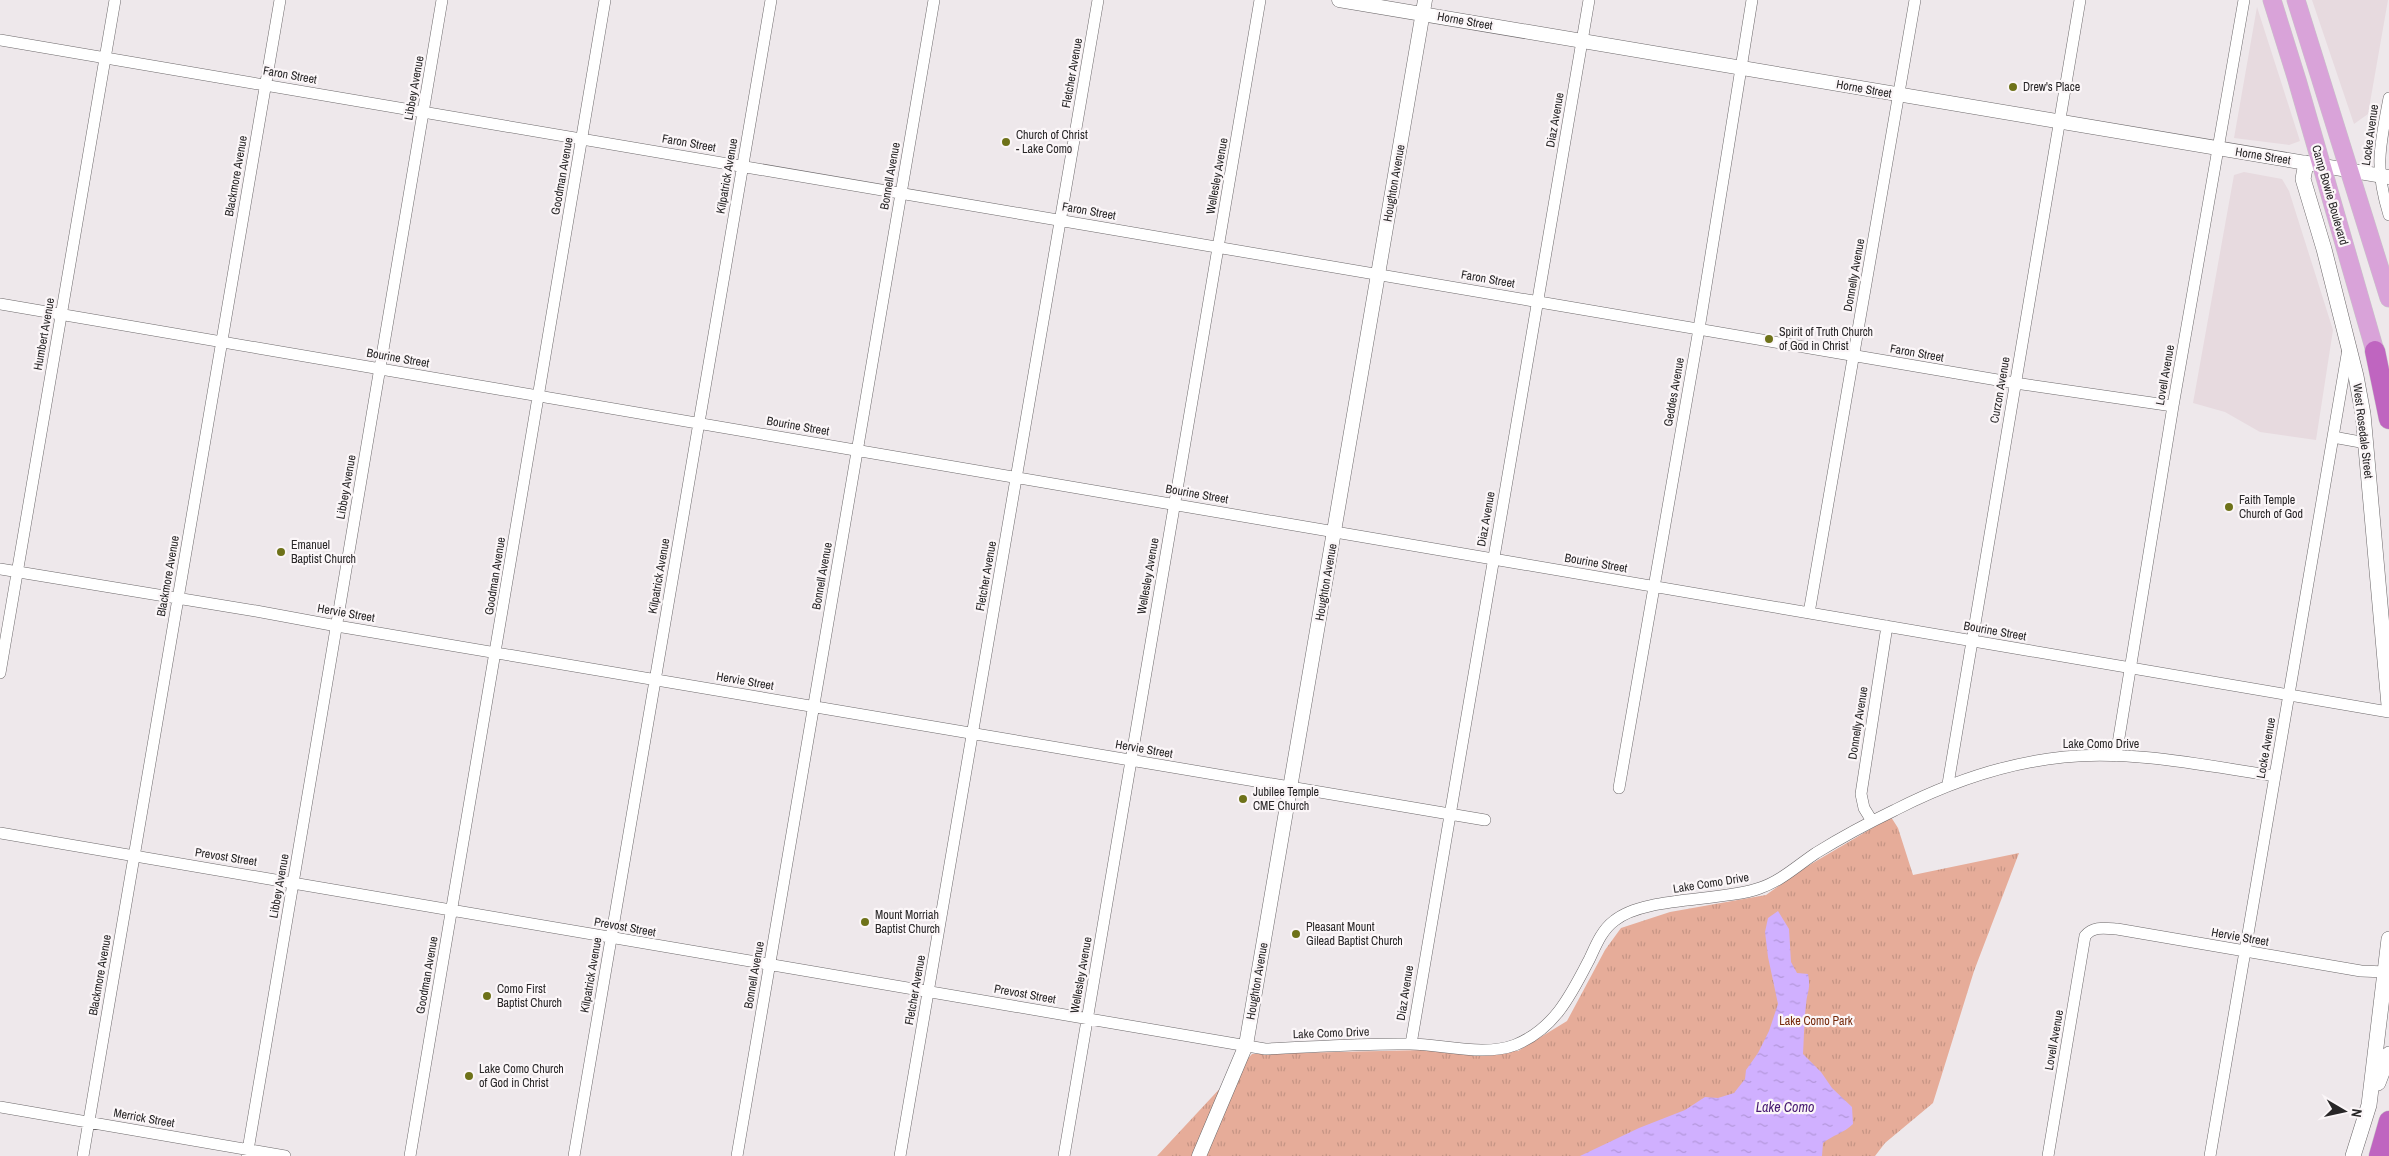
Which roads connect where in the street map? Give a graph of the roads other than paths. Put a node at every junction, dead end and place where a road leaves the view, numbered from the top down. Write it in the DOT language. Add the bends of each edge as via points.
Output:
graph roads {
  1 [pos="115,0"];
  2 [pos="280,0"];
  3 [pos="442,0"];
  4 [pos="605,0"];
  5 [pos="771,0"];
  6 [pos="934,0"];
  7 [pos="1098,0"];
  8 [pos="1260,0"];
  9 [pos="1339,0"];
  10 [pos="1425,0"];
  11 [pos="1589,0"];
  12 [pos="1752,0"];
  13 [pos="1915,0"];
  14 [pos="2080,0"];
  15 [pos="2244,0"];
  16 [pos="2272,0"];
  17 [pos="2296,0"];
  18 [pos="1423,14"];
  19 [pos="0,40"];
  20 [pos="1582,41"];
  21 [pos="106,58"];
  22 [pos="1740,68"];
  23 [pos="266,85"];
  24 [pos="1898,95"];
  25 [pos="2389,98"];
  26 [pos="424,112"];
  27 [pos="2060,122"];
  28 [pos="582,139"];
  29 [pos="2218,149"];
  30 [pos="2314,164"];
  31 [pos="742,166"];
  32 [pos="2349,171"];
  33 [pos="2384,176"];
  34 [pos="901,193"];
  35 [pos="2389,215"];
  36 [pos="1060,221"];
  37 [pos="1219,248"];
  38 [pos="1378,275"];
  39 [pos="2389,298"];
  40 [pos="1537,302"];
  41 [pos="0,304"];
  42 [pos="62,314"];
  43 [pos="1699,329"];
  44 [pos="222,342"];
  45 [pos="2348,345"];
  46 [pos="2376,351"];
  47 [pos="1854,356"];
  48 [pos="380,369"];
  49 [pos="2015,383"];
  50 [pos="2389,389"];
  51 [pos="539,396"];
  52 [pos="2173,406"];
  53 [pos="2389,419"];
  54 [pos="699,423"];
  55 [pos="2333,438"];
  56 [pos="2366,443"];
  57 [pos="857,450"];
  58 [pos="1016,478"];
  59 [pos="1174,504"];
  60 [pos="1334,532"];
  61 [pos="1493,559"];
  62 [pos="0,569"];
  63 [pos="17,572"];
  64 [pos="1653,586"];
  65 [pos="178,599"];
  66 [pos="1809,613"];
  67 [pos="337,626"];
  68 [pos="1887,626"];
  69 [pos="1972,641"];
  70 [pos="496,653"];
  71 [pos="2130,668"];
  72 [pos="0,673"];
  73 [pos="655,680"];
  74 [pos="2289,695"];
  75 [pos="2389,705"];
  76 [pos="814,707"];
  77 [pos="2389,712"];
  78 [pos="973,734"];
  79 [pos="2116,756"];
  80 [pos="1131,760"];
  81 [pos="2275,776"];
  82 [pos="1948,784"];
  83 [pos="1290,787"];
  84 [pos="1619,788"];
  85 [pos="1448,814"];
  86 [pos="1485,820"];
  87 [pos="1872,821"];
  88 [pos="0,833"];
  89 [pos="134,856"];
  90 [pos="294,882"];
  91 [pos="453,909"];
  92 [pos="2090,930"];
  93 [pos="611,938"];
  94 [pos="2389,939"];
  95 [pos="2245,951"];
  96 [pos="770,965"];
  97 [pos="2386,972"];
  98 [pos="928,992"];
  99 [pos="1087,1018"];
  100 [pos="1411,1044"];
  101 [pos="1246,1045"];
  102 [pos="2389,1054"];
  103 [pos="2369,1105"];
  104 [pos="0,1107"];
  105 [pos="2389,1121"];
  106 [pos="89,1123"];
  107 [pos="248,1153"];
  108 [pos="83,1156"];
  109 [pos="284,1156"];
  110 [pos="410,1156"];
  111 [pos="574,1156"];
  112 [pos="737,1156"];
  113 [pos="900,1156"];
  114 [pos="1064,1156"];
  115 [pos="1199,1156"];
  116 [pos="2048,1156"];
  117 [pos="2210,1156"];
  118 [pos="2353,1156"];
  119 [pos="2379,1156"];
  1 -- 21 [label="street, Humbert Avenue"];
  2 -- 23 [label="street, Blackmore Avenue"];
  3 -- 26 [label="street, Libbey Avenue"];
  4 -- 28 [label="street, Goodman Avenue"];
  5 -- 31 [label="street, Kilpatrick Avenue"];
  6 -- 34 [label="street, Bonnell Avenue"];
  7 -- 36 [label="street, Fletcher Avenue"];
  8 -- 37 [label="street, Wellesley Avenue"];
  9 -- 18 [label="street, Horne Street"];
  10 -- 18 [label="street, Houghton Avenue"];
  11 -- 20 [label="street, Diaz Avenue"];
  12 -- 22 [label="street, Geddes Avenue"];
  13 -- 24 [label="street, Donnelly Avenue"];
  14 -- 27 [label="street, Curzon Avenue"];
  15 -- 29 [label="street, Lovell Avenue"];
  16 -- 30 [label="main road, Camp Bowie Boulevard"];
  17 -- 32 [label="main road, Camp Bowie Boulevard"];
  18 -- 20 [label="street, Horne Street"];
  18 -- 38 [label="street, Houghton Avenue"];
  19 -- 21 [label="street, Faron Street"];
  20 -- 22 [label="street, Horne Street"];
  20 -- 40 [label="street, Diaz Avenue"];
  21 -- 23 [label="street, Faron Street"];
  21 -- 42 [label="street, Humbert Avenue"];
  22 -- 24 [label="street, Horne Street"];
  22 -- 43 [label="street, Geddes Avenue"];
  23 -- 26 [label="street, Faron Street"];
  23 -- 44 [label="street, Blackmore Avenue"];
  24 -- 27 [label="street, Horne Street"];
  24 -- 47 [label="street, Donnelly Avenue"];
  25 -- 33 [label="street, Locke Avenue" via="2379,156"];
  26 -- 28 [label="street, Faron Street"];
  26 -- 48 [label="street, Libbey Avenue"];
  27 -- 29 [label="street, Horne Street"];
  27 -- 49 [label="street, Curzon Avenue"];
  28 -- 31 [label="street, Faron Street"];
  28 -- 51 [label="street, Goodman Avenue"];
  29 -- 30 [label="street, Horne Street"];
  29 -- 52 [label="street, Lovell Avenue"];
  30 -- 32 [label="street, Horne Street"];
  30 -- 45 [label="main road, West Rosedale Street" via="2303,179"];
  30 -- 46 [label="main road, Camp Bowie Boulevard"];
  31 -- 34 [label="street, Faron Street"];
  31 -- 54 [label="street, Kilpatrick Avenue"];
  32 -- 33 [label="street, Horne Street"];
  32 -- 39 [label="main road, Camp Bowie Boulevard"];
  33 -- 35 [label="street, Locke Avenue"];
  34 -- 36 [label="street, Faron Street"];
  34 -- 57 [label="street, Bonnell Avenue"];
  36 -- 37 [label="street, Faron Street"];
  36 -- 58 [label="street, Fletcher Avenue"];
  37 -- 38 [label="street, Faron Street"];
  37 -- 59 [label="street, Wellesley Avenue"];
  38 -- 40 [label="street, Faron Street"];
  38 -- 60 [label="street, Houghton Avenue"];
  40 -- 43 [label="street, Faron Street"];
  40 -- 61 [label="street, Diaz Avenue"];
  41 -- 42 [label="street, Bourine Street"];
  42 -- 44 [label="street, Bourine Street"];
  42 -- 63 [label="street, Humbert Avenue"];
  43 -- 47 [label="street, Faron Street"];
  43 -- 64 [label="street, Geddes Avenue"];
  44 -- 48 [label="street, Bourine Street"];
  44 -- 65 [label="street, Blackmore Avenue"];
  45 -- 55 [label="street, Locke Avenue"];
  45 -- 56 [label="main road, West Rosedale Street"];
  46 -- 50 [label="main road, Camp Bowie Boulevard"];
  46 -- 53 [label="highway"];
  47 -- 49 [label="street, Faron Street"];
  47 -- 66 [label="street, Donnelly Avenue"];
  48 -- 51 [label="street, Bourine Street"];
  48 -- 67 [label="street, Libbey Avenue"];
  49 -- 52 [label="street, Faron Street"];
  49 -- 69 [label="street, Curzon Avenue"];
  51 -- 54 [label="street, Bourine Street"];
  51 -- 70 [label="street, Goodman Avenue"];
  52 -- 71 [label="street, Lovell Avenue"];
  54 -- 57 [label="street, Bourine Street"];
  54 -- 73 [label="street, Kilpatrick Avenue"];
  55 -- 56 [label="street"];
  55 -- 74 [label="street, Locke Avenue"];
  56 -- 75 [label="main road, West Rosedale Street"];
  57 -- 58 [label="street, Bourine Street"];
  57 -- 76 [label="street, Bonnell Avenue"];
  58 -- 59 [label="street, Bourine Street"];
  58 -- 78 [label="street, Fletcher Avenue"];
  59 -- 60 [label="street, Bourine Street"];
  59 -- 80 [label="street, Wellesley Avenue"];
  60 -- 61 [label="street, Bourine Street"];
  60 -- 83 [label="street, Houghton Avenue"];
  61 -- 64 [label="street, Bourine Street"];
  61 -- 85 [label="street, Diaz Avenue"];
  62 -- 63 [label="street, Hervie Street"];
  63 -- 65 [label="street, Hervie Street"];
  63 -- 72 [label="street, Humbert Avenue"];
  64 -- 66 [label="street, Bourine Street"];
  64 -- 84 [label="street, Geddes Avenue"];
  65 -- 67 [label="street, Hervie Street"];
  65 -- 89 [label="street, Blackmore Avenue"];
  66 -- 68 [label="street, Bourine Street"];
  67 -- 70 [label="street, Hervie Street"];
  67 -- 90 [label="street, Libbey Avenue"];
  68 -- 69 [label="street, Bourine Street"];
  68 -- 87 [label="street, Donnelly Avenue" via="1860,794"];
  69 -- 71 [label="street, Bourine Street"];
  69 -- 82 [label="street, Curzon Avenue"];
  70 -- 73 [label="street, Hervie Street"];
  70 -- 91 [label="street, Goodman Avenue"];
  71 -- 74 [label="street, Bourine Street"];
  71 -- 79 [label="street, Lovell Avenue"];
  73 -- 76 [label="street, Hervie Street"];
  73 -- 93 [label="street, Kilpatrick Avenue"];
  74 -- 77 [label="street, Bourine Street"];
  74 -- 81 [label="street, Locke Avenue"];
  76 -- 78 [label="street, Hervie Street"];
  76 -- 96 [label="street, Bonnell Avenue"];
  78 -- 80 [label="street, Hervie Street"];
  78 -- 98 [label="street, Fletcher Avenue"];
  79 -- 81 [label="street, Lake Como Drive"];
  79 -- 82 [label="street, Lake Como Drive" via="2065,756 2010,766"];
  80 -- 83 [label="street, Hervie Street"];
  80 -- 99 [label="street, Wellesley Avenue"];
  81 -- 95 [label="street, Locke Avenue"];
  82 -- 87 [label="street, Lake Como Drive"];
  83 -- 85 [label="street, Hervie Street"];
  83 -- 101 [label="street, Houghton Avenue"];
  85 -- 86 [label="street, Hervie Street"];
  85 -- 100 [label="street, Diaz Avenue"];
  87 -- 100 [label="street, Lake Como Drive" via="1762,888 1660,904 1624,914 1601,935 1567,1002 1556,1016 1516,1044 1483,1049"];
  88 -- 89 [label="street, Prevost Street"];
  89 -- 90 [label="street, Prevost Street"];
  89 -- 106 [label="street, Blackmore Avenue"];
  90 -- 91 [label="street, Prevost Street"];
  90 -- 107 [label="street, Libbey Avenue"];
  91 -- 93 [label="street, Prevost Street"];
  91 -- 110 [label="street, Goodman Avenue"];
  92 -- 95 [label="street, Hervie Street" via="2117,928"];
  92 -- 116 [label="street, Lovell Avenue" via="2085,936"];
  93 -- 96 [label="street, Prevost Street"];
  93 -- 111 [label="street, Kilpatrick Avenue"];
  94 -- 97 [label="main road"];
  95 -- 97 [label="street, Hervie Street" via="2361,971"];
  95 -- 117 [label="street, Locke Avenue"];
  96 -- 98 [label="street, Prevost Street"];
  96 -- 112 [label="street, Bonnell Avenue"];
  97 -- 103 [label="main road"];
  98 -- 99 [label="street, Prevost Street"];
  98 -- 113 [label="street, Fletcher Avenue"];
  99 -- 101 [label="street, Prevost Street"];
  99 -- 114 [label="street, Wellesley Avenue"];
  100 -- 101 [label="street, Lake Como Drive" via="1265,1049"];
  101 -- 115 [label="street, Houghton Avenue"];
  102 -- 103 [label="main road"];
  103 -- 118 [label="main road"];
  104 -- 106 [label="street, Merrick Street"];
  105 -- 119 [label="highway"];
  106 -- 107 [label="street, Merrick Street"];
  106 -- 108 [label="street, Blackmore Avenue"];
  107 -- 109 [label="street, Merrick Street"];
}
